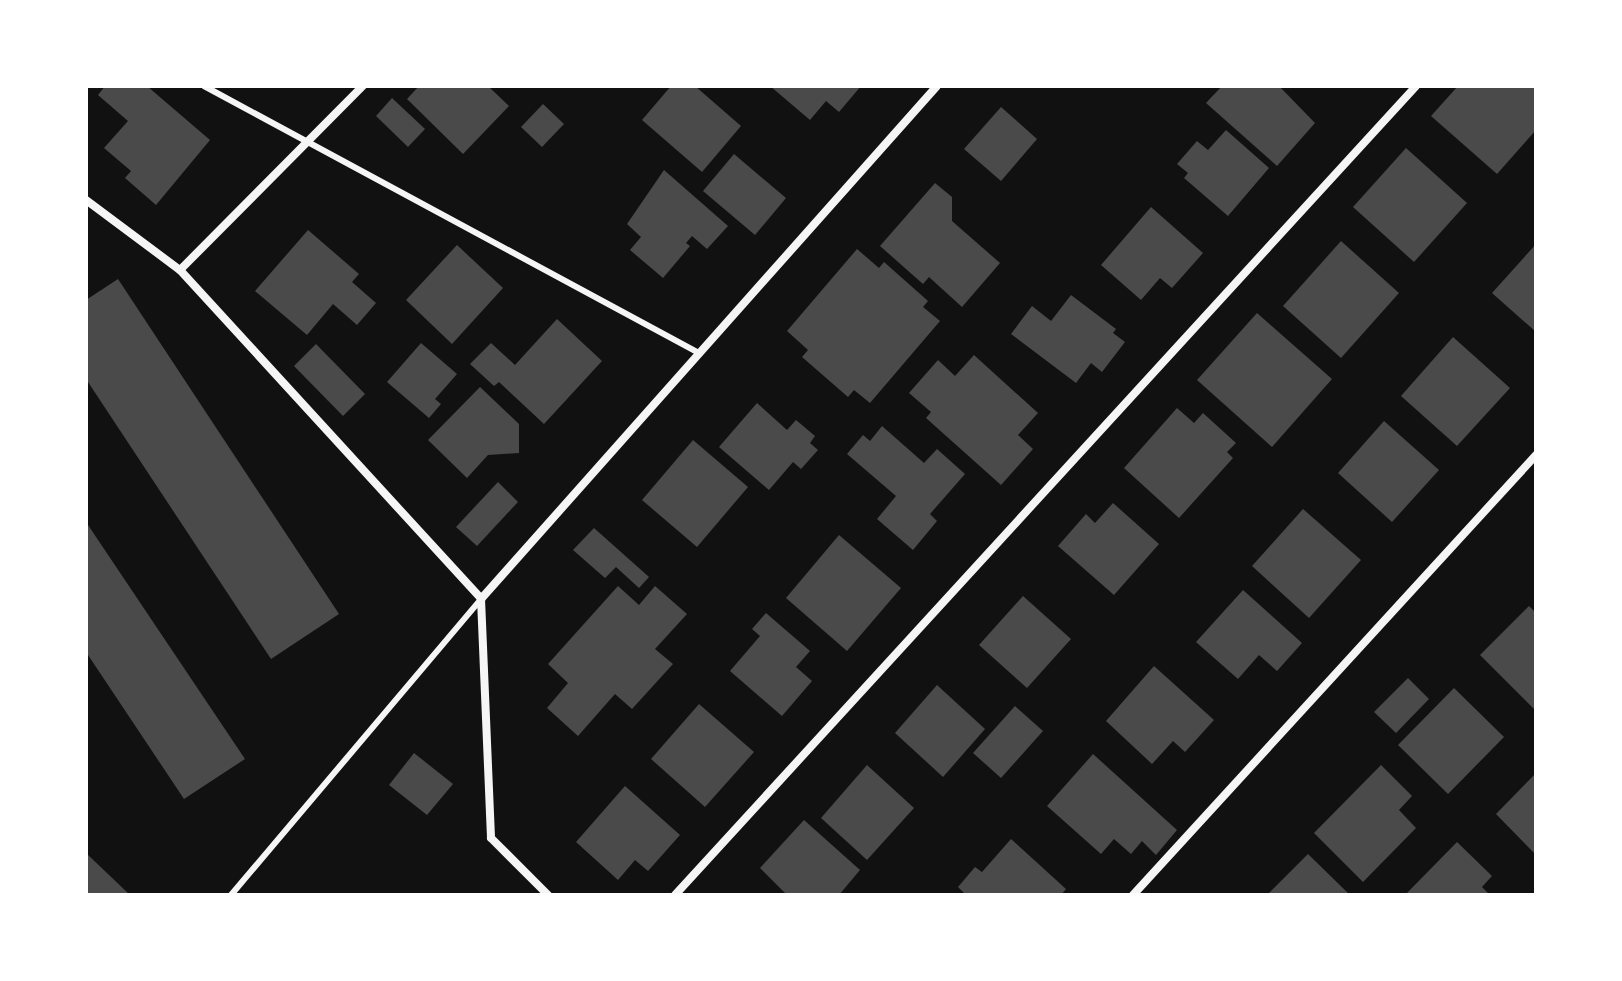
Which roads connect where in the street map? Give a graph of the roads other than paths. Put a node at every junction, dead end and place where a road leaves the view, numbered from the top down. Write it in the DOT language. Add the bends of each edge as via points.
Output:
graph roads {
  1 [pos="204,86"];
  2 [pos="363,86"];
  3 [pos="937,86"];
  4 [pos="1416,86"];
  5 [pos="310,144"];
  6 [pos="86,200"];
  7 [pos="180,270"];
  8 [pos="697,352"];
  9 [pos="1536,455"];
  10 [pos="481,599"];
  11 [pos="231,895"];
  12 [pos="548,895"];
  13 [pos="675,895"];
  14 [pos="1133,895"];
  1 -- 5 [label="lane"];
  2 -- 5 [label="street"];
  3 -- 8 [label="street"];
  4 -- 13 [label="street"];
  5 -- 7 [label="street"];
  5 -- 8 [label="lane"];
  6 -- 7 [label="street"];
  7 -- 10 [label="street"];
  8 -- 10 [label="street"];
  9 -- 14 [label="street"];
  10 -- 11 [label="lane"];
  10 -- 12 [label="street" via="491,838"];
}
